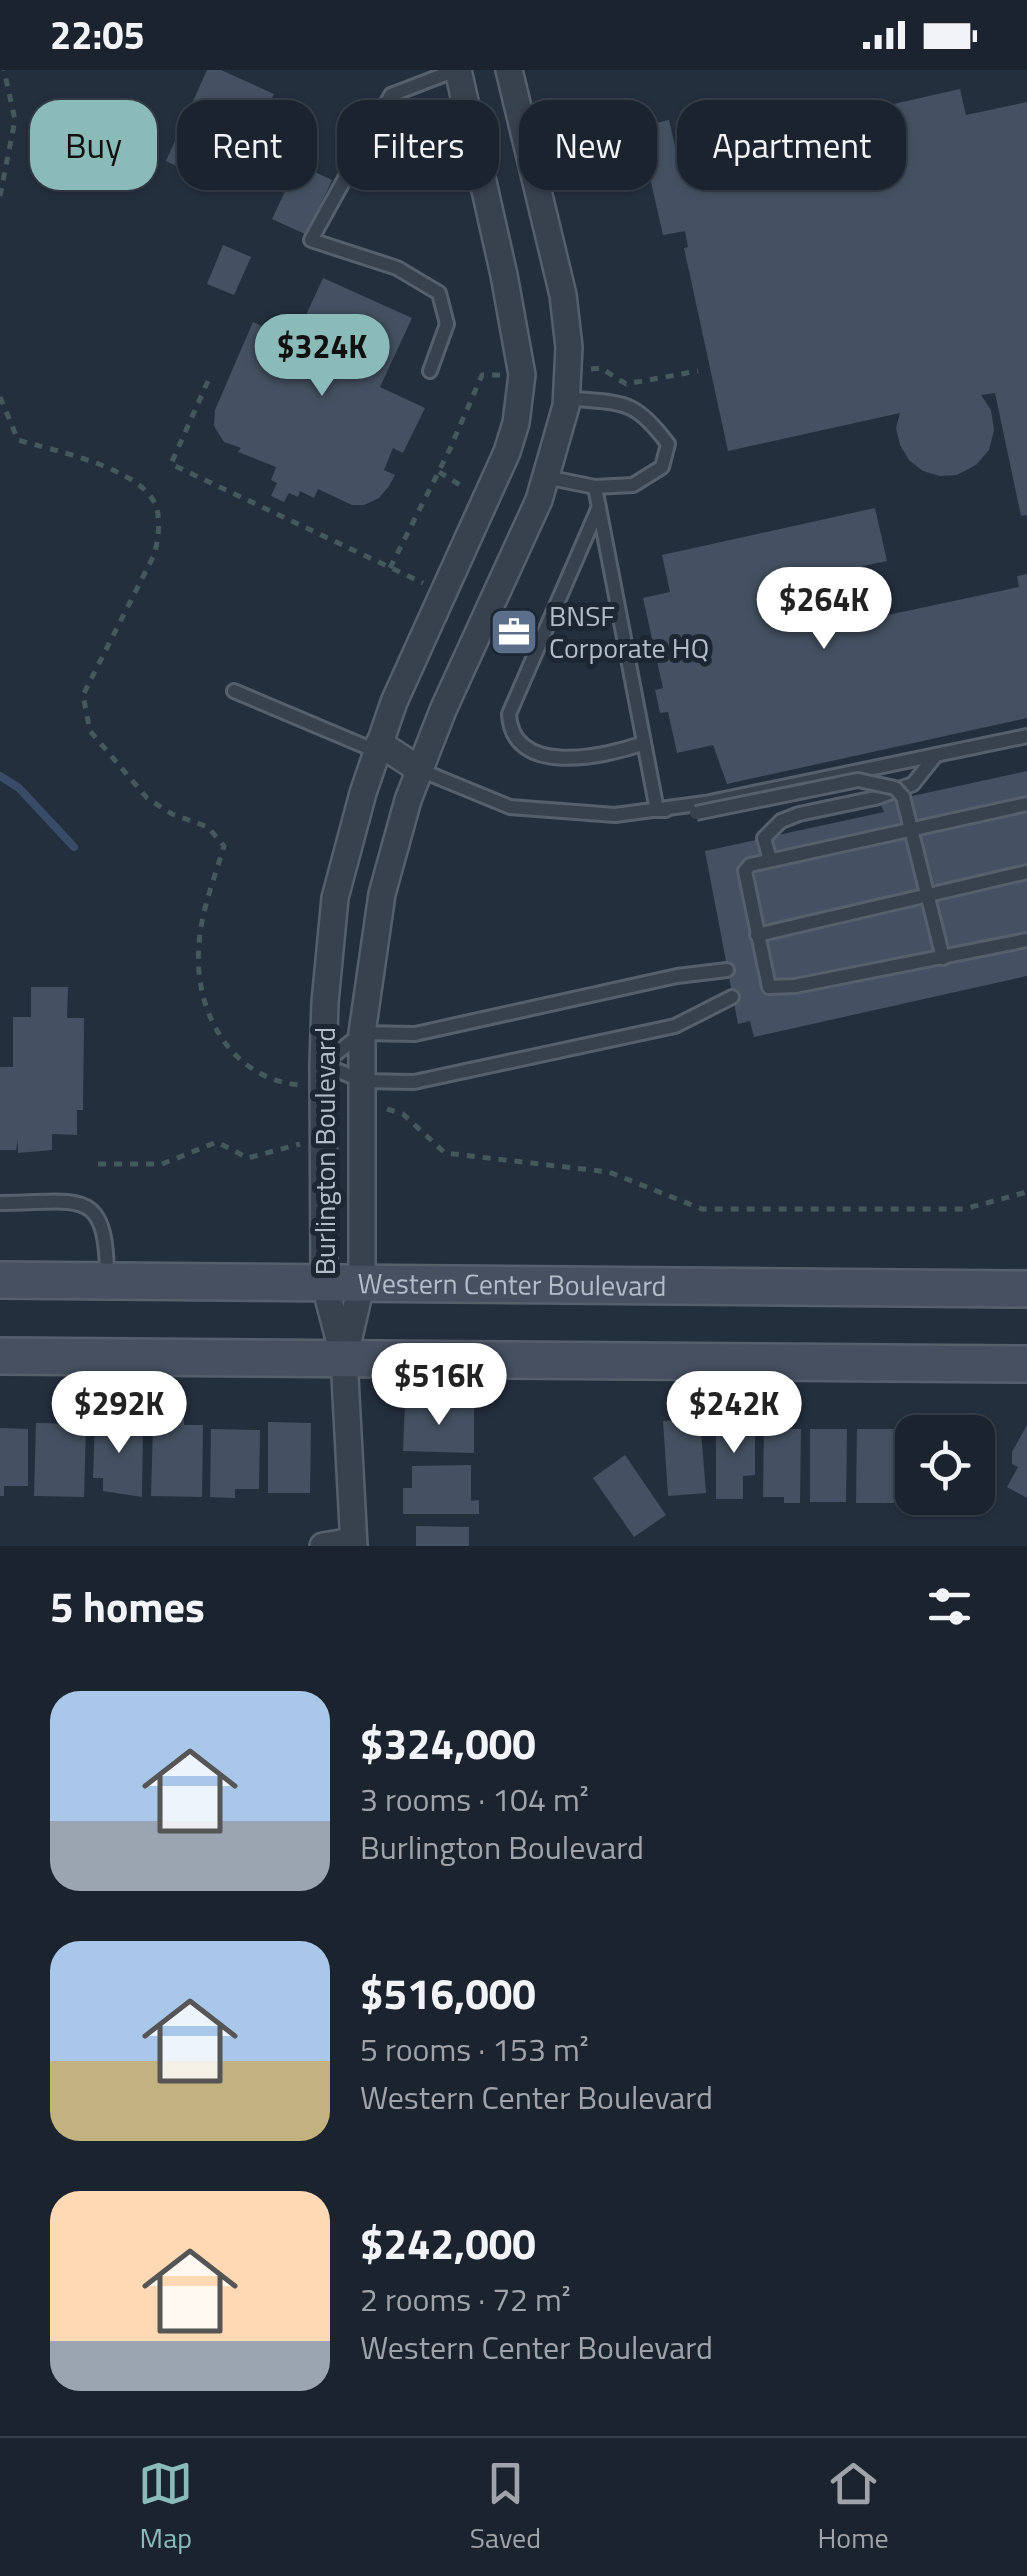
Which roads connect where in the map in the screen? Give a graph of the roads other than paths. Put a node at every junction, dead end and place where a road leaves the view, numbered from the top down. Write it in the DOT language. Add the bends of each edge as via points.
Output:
graph roads {
  1 [pos="457,70"];
  2 [pos="509,70"];
  3 [pos="430,371"];
  4 [pos="566,398"];
  5 [pos="516,422"];
  6 [pos="560,430"];
  7 [pos="546,477"];
  8 [pos="596,487"];
  9 [pos="599,507"];
  10 [pos="234,691"];
  11 [pos="1027,736"];
  12 [pos="644,744"];
  13 [pos="377,748"];
  14 [pos="936,755"];
  15 [pos="420,770"];
  16 [pos="1027,804"];
  17 [pos="657,810"];
  18 [pos="912,829"];
  19 [pos="770,860"];
  20 [pos="1027,872"];
  21 [pos="928,896"];
  22 [pos="757,935"];
  23 [pos="1027,940"];
  24 [pos="943,958"];
  25 [pos="727,970"];
  26 [pos="732,996"];
  27 [pos="362,1033"];
  28 [pos="323,1064"];
  29 [pos="362,1081"];
  30 [pos="0,1203"];
  31 [pos="0,1280"];
  32 [pos="108,1280"];
  33 [pos="362,1281"];
  34 [pos="324,1282"];
  35 [pos="1027,1289"];
  36 [pos="0,1356"];
  37 [pos="344,1358"];
  38 [pos="1027,1364"];
  39 [pos="354,1543"];
  40 [pos="323,1546"];
  1 -- 3 [label="lane" via="391,95 311,240 397,268 439,293 447,324"];
  1 -- 5 [label="street, Burlington Boulevard" via="522,375"];
  2 -- 4 [label="street, Burlington Boulevard" via="562,295"];
  4 -- 6 [label="street, Burlington Boulevard"];
  4 -- 8 [label="lane" via="645,413 668,444 662,466 633,485"];
  5 -- 6 [label="street"];
  5 -- 13 [label="street, Burlington Boulevard"];
  6 -- 7 [label="street, Burlington Boulevard"];
  7 -- 8 [label="lane"];
  7 -- 15 [label="street, Burlington Boulevard"];
  8 -- 9 [label="lane"];
  9 -- 12 [label="lane"];
  9 -- 12 [label="lane" via="510,714 510,732 536,753 564,758"];
  10 -- 13 [label="lane"];
  11 -- 14 [label="lane"];
  12 -- 17 [label="lane"];
  13 -- 15 [label="street"];
  13 -- 28 [label="street, Burlington Boulevard" via="334,898"];
  14 -- 17 [label="lane"];
  14 -- 19 [label="lane" via="913,784 781,821 764,838"];
  15 -- 17 [label="lane" via="510,807 615,815"];
  15 -- 27 [label="street, Burlington Boulevard" via="382,894"];
  16 -- 18 [label="lane"];
  17 -- 18 [label="lane, bridge" via="696,813 858,780 896,788"];
  18 -- 19 [label="lane"];
  18 -- 21 [label="lane"];
  19 -- 22 [label="lane" via="745,872"];
  20 -- 21 [label="lane"];
  21 -- 22 [label="lane"];
  21 -- 24 [label="lane"];
  22 -- 24 [label="lane" via="769,987"];
  23 -- 24 [label="lane"];
  25 -- 27 [label="lane" via="414,1034"];
  26 -- 29 [label="lane" via="675,1026 414,1082"];
  27 -- 28 [label="lane"];
  27 -- 29 [label="street, Burlington Boulevard"];
  28 -- 29 [label="lane"];
  28 -- 34 [label="street, Burlington Boulevard"];
  29 -- 33 [label="street, Burlington Boulevard"];
  30 -- 32 [label="lane" via="88,1206 107,1236"];
  31 -- 32 [label="main road, Western Center Boulevard"];
  32 -- 34 [label="main road, Western Center Boulevard"];
  33 -- 34 [label="main road, Western Center Boulevard"];
  33 -- 35 [label="main road, Western Center Boulevard"];
  33 -- 37 [label="street, Burlington Boulevard"];
  34 -- 37 [label="street, Burlington Boulevard"];
  36 -- 37 [label="main road"];
  37 -- 38 [label="main road"];
  37 -- 39 [label="street"];
  39 -- 40 [label="street"];
}
